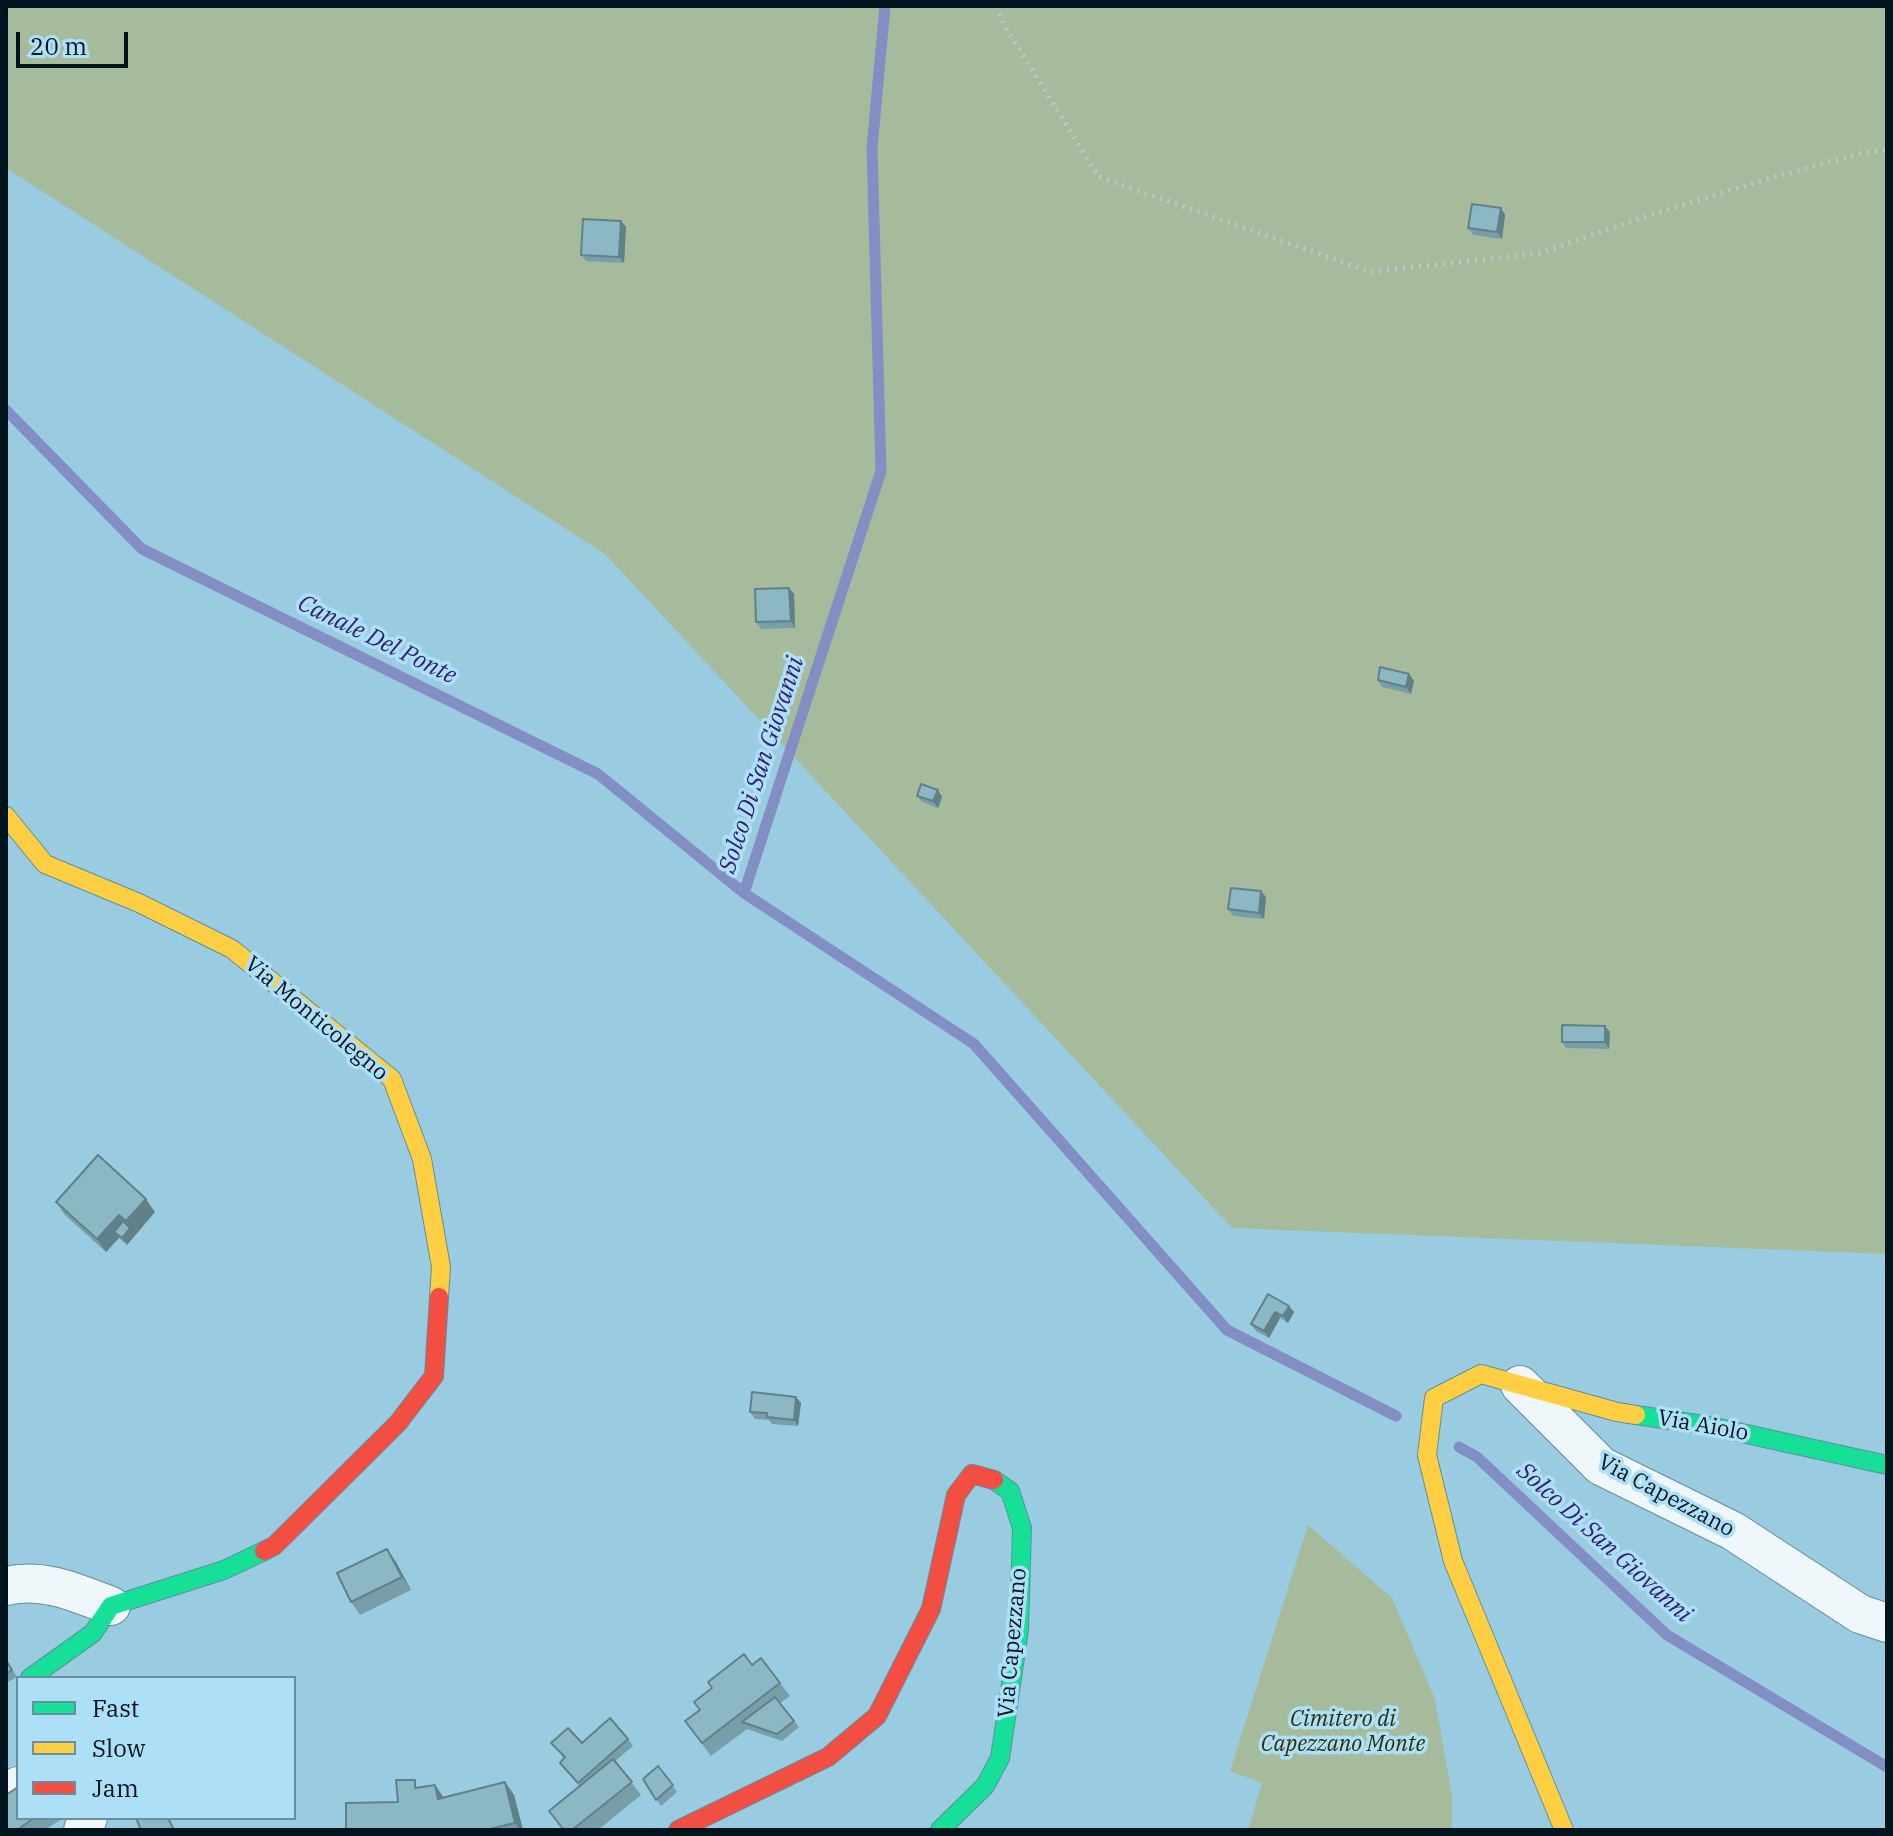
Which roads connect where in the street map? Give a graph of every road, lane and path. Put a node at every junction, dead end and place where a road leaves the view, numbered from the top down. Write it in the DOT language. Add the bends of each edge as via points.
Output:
graph roads {
  1 [pos="997,6"];
  2 [pos="1887,150"];
  3 [pos="6,816"];
  4 [pos="1520,1385"];
  5 [pos="1887,1465"];
  6 [pos="6,1586"];
  7 [pos="111,1606"];
  8 [pos="1887,1623"];
  9 [pos="33,1676"];
  10 [pos="678,1830"];
  11 [pos="940,1830"];
  12 [pos="1564,1830"];
  1 -- 2 [label="path" via="1099,177 1371,272 1540,253 1757,182"];
  3 -- 7 [label="street, Via Monticolegno" via="45,864 232,949 392,1079 422,1159 441,1267 434,1376 398,1423 274,1546 224,1570"];
  4 -- 5 [label="street, Via Aiolo" via="1617,1412 1710,1426"];
  4 -- 8 [label="street, Via Capezzano" via="1601,1466 1733,1531 1860,1614"];
  4 -- 12 [label="street, Via Capezzano" via="1481,1374 1434,1398 1427,1455 1453,1561"];
  6 -- 7 [label="street" via="23,1582 62,1587"];
  7 -- 9 [label="street" via="93,1633"];
  10 -- 11 [label="street, Via Capezzano" via="828,1757 877,1716 931,1609 956,1495 972,1474 990,1477 1010,1491 1022,1528 1019,1630 1000,1758 985,1786"];
}
